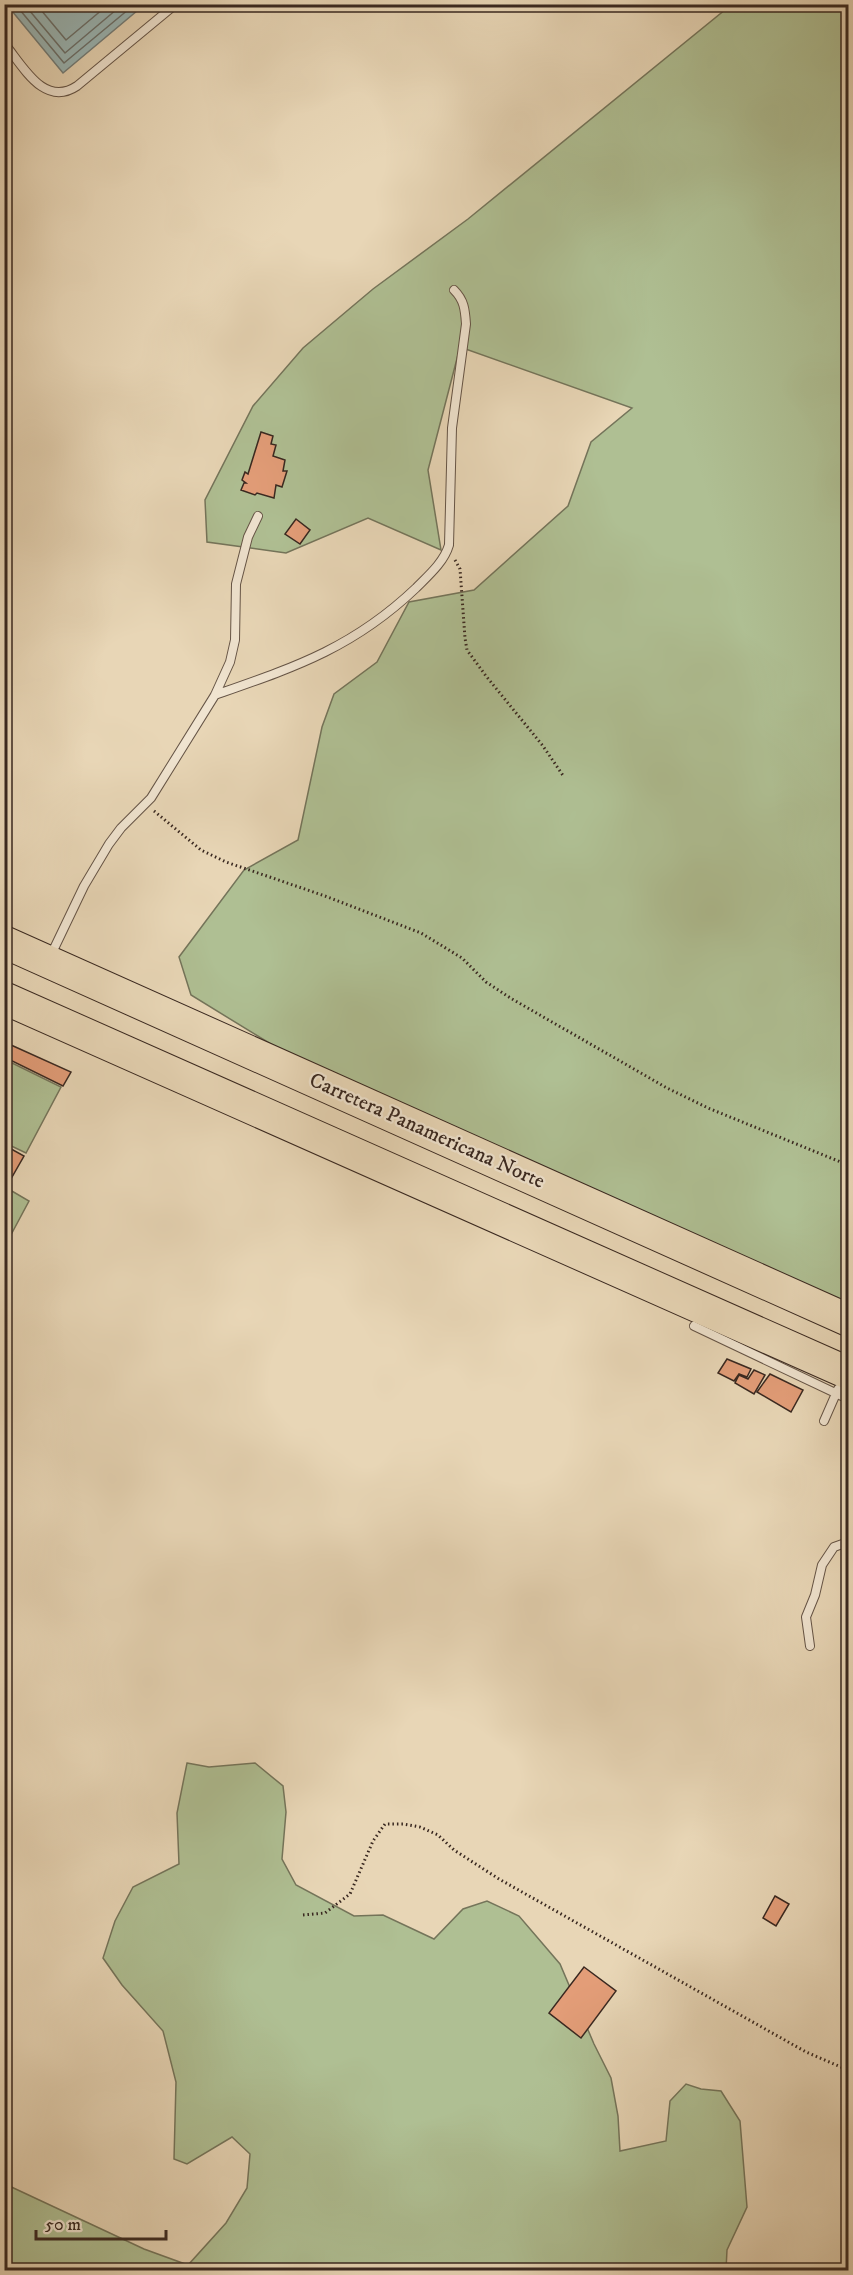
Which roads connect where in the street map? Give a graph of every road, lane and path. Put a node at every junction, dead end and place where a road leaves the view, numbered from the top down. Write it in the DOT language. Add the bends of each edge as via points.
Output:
graph roads {
  1 [pos="176,4"];
  2 [pos="4,43"];
  3 [pos="454,290"];
  4 [pos="258,516"];
  5 [pos="446,554"];
  6 [pos="215,695"];
  7 [pos="564,777"];
  8 [pos="146,803"];
  9 [pos="4,942"];
  10 [pos="48,961"];
  11 [pos="4,998"];
  12 [pos="849,1166"];
  13 [pos="849,1320"];
  14 [pos="694,1326"];
  15 [pos="845,1384"];
  16 [pos="824,1421"];
  17 [pos="849,1542"];
  18 [pos="810,1646"];
  19 [pos="303,1915"];
  20 [pos="849,2070"];
  1 -- 2 [label="lane" via="77,86 62,93 46,91 39,85"];
  3 -- 5 [label="lane" via="465,307 466,324 452,428"];
  4 -- 6 [label="lane" via="239,570 230,662"];
  5 -- 6 [label="lane" via="382,618 346,642 297,666"];
  5 -- 7 [label="path" via="460,569 467,650"];
  6 -- 8 [label="lane"];
  8 -- 10 [label="lane" via="109,844"];
  8 -- 12 [label="path" via="201,850 421,933 462,958 486,982 512,999 667,1088"];
  9 -- 10 [label="highway, Carretera Panamericana Norte"];
  10 -- 13 [label="highway, Carretera Panamericana Norte"];
  11 -- 15 [label="highway"];
  14 -- 15 [label="lane"];
  15 -- 16 [label="lane"];
  17 -- 18 [label="lane" via="834,1547 822,1565 806,1617"];
  19 -- 20 [label="path" via="325,1913 350,1894 373,1841 385,1824 420,1827 438,1835 454,1850 509,1885 806,2052"];
}
